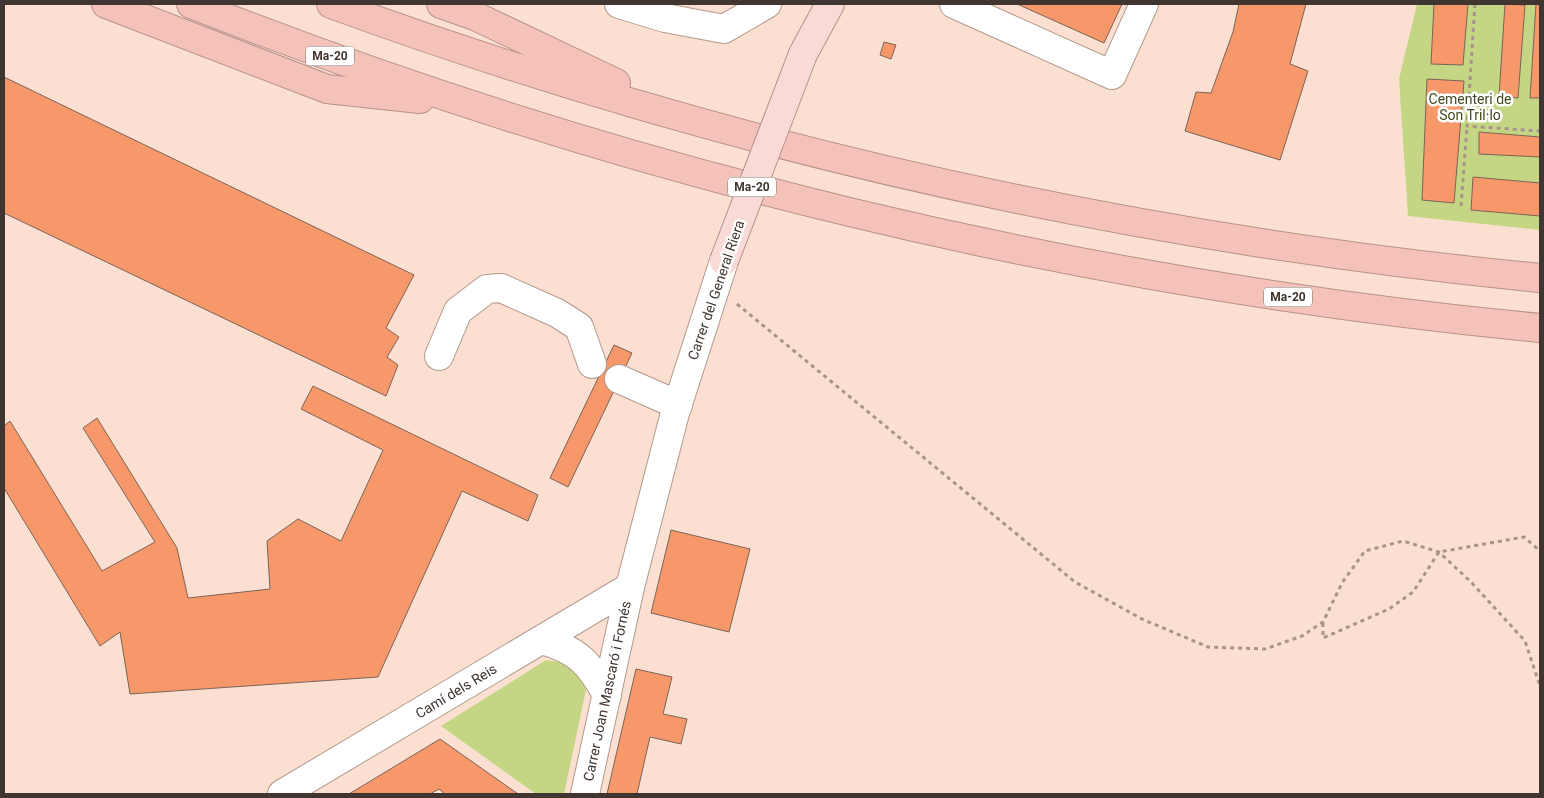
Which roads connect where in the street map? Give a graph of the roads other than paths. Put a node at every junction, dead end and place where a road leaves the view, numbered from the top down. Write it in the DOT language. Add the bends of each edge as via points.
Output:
graph roads {
  1 [pos="106,4"];
  2 [pos="191,4"];
  3 [pos="331,4"];
  4 [pos="442,4"];
  5 [pos="619,4"];
  6 [pos="767,4"];
  7 [pos="830,4"];
  8 [pos="954,4"];
  9 [pos="1144,4"];
  10 [pos="471,105"];
  11 [pos="694,120"];
  12 [pos="724,261"];
  13 [pos="1540,278"];
  14 [pos="1540,328"];
  15 [pos="439,356"];
  16 [pos="592,364"];
  17 [pos="619,379"];
  18 [pos="678,405"];
  19 [pos="630,587"];
  20 [pos="542,640"];
  21 [pos="607,694"];
  22 [pos="282,794"];
  23 [pos="585,794"];
  1 -- 10 [label="highway" via="327,89"];
  2 -- 10 [label="highway, Ma-20"];
  3 -- 11 [label="highway" via="521,69"];
  4 -- 11 [label="highway" via="475,16"];
  5 -- 6 [label="street" via="665,18 724,29"];
  7 -- 12 [label="main road, Carrer del General Riera, bridge" via="804,54"];
  8 -- 9 [label="street" via="1112,75"];
  10 -- 14 [label="highway, Ma-20" via="804,201 1028,252 1281,296"];
  11 -- 13 [label="highway" via="876,168 1112,218 1353,256"];
  12 -- 18 [label="street, Carrer del General Riera"];
  15 -- 16 [label="street" via="458,311 487,289 501,288 558,313 579,327"];
  17 -- 18 [label="street"];
  18 -- 19 [label="street, Carrer del General Riera"];
  19 -- 20 [label="street, Camí dels Reis"];
  19 -- 21 [label="street, Carrer Joan Mascaró i Fornés"];
  20 -- 21 [label="street" via="564,646 593,669"];
  20 -- 22 [label="street, Camí dels Reis"];
  21 -- 23 [label="street, Carrer Joan Mascaró i Fornés"];
}
